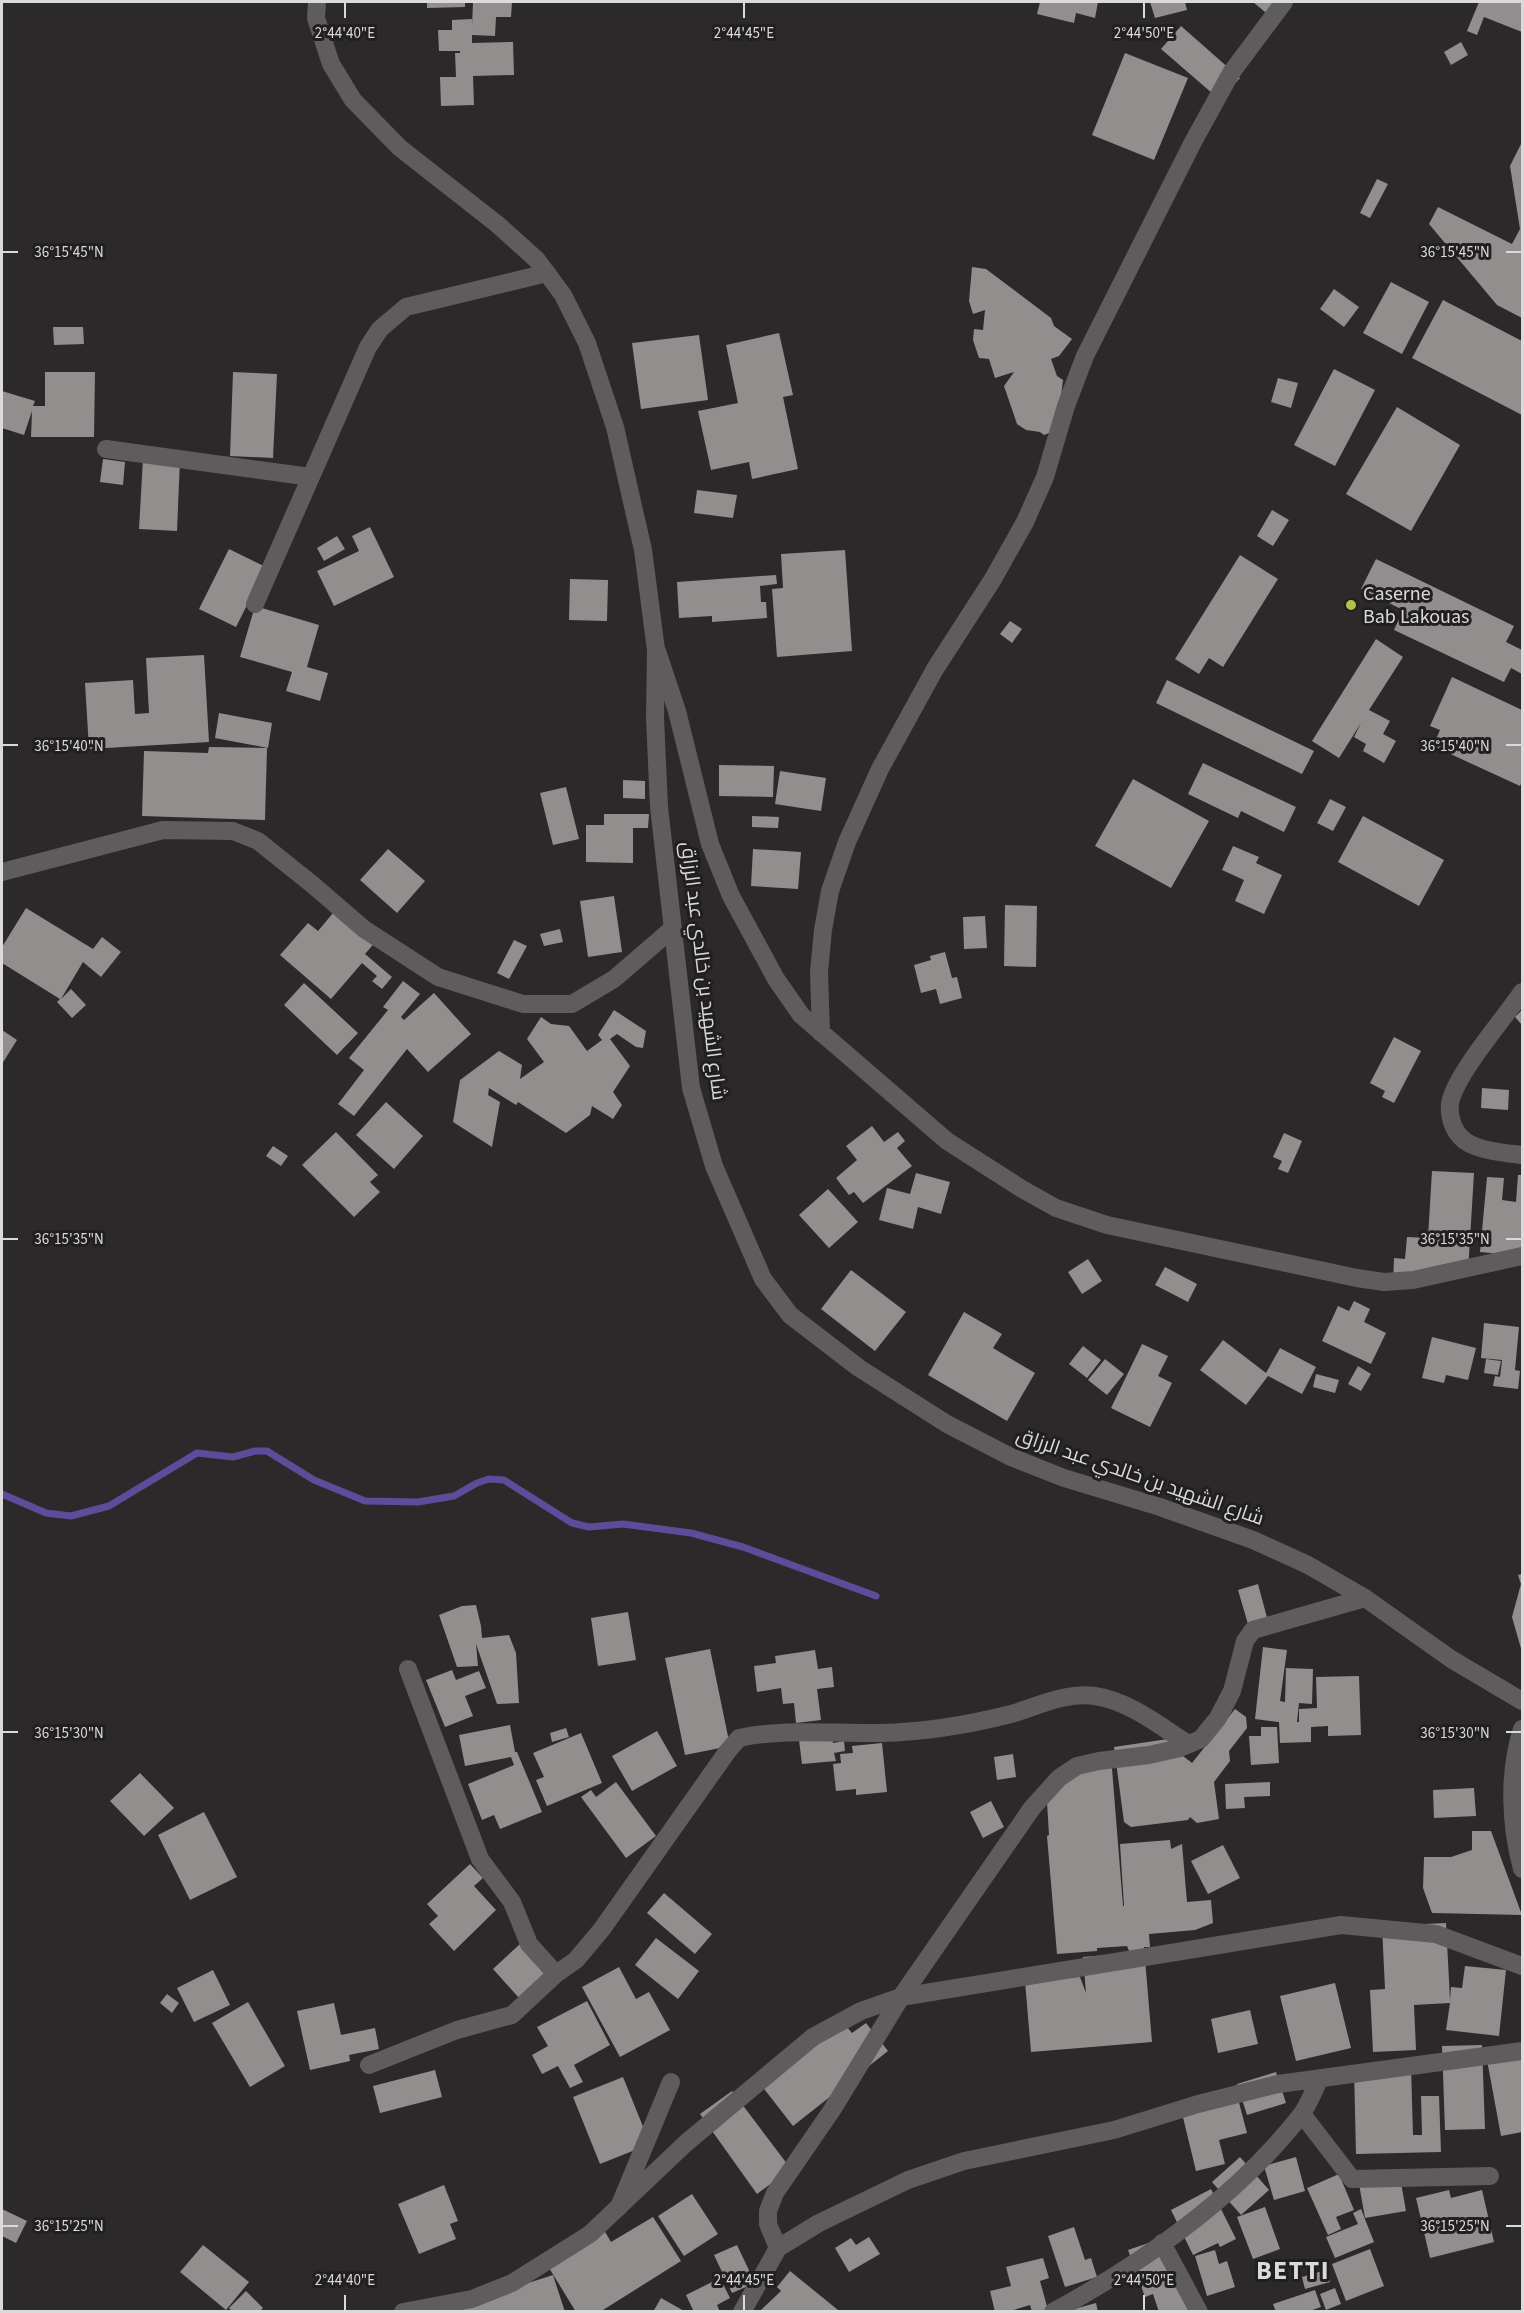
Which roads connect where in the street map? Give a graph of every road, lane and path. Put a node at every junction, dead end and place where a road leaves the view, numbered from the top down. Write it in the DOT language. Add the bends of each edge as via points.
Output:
graph roads {
  1 [pos="317,2"];
  2 [pos="1284,2"];
  3 [pos="547,273"];
  4 [pos="106,449"];
  5 [pos="311,477"];
  6 [pos="255,604"];
  7 [pos="656,650"];
  8 [pos="2,872"];
  9 [pos="672,929"];
  10 [pos="1522,992"];
  11 [pos="821,1033"];
  12 [pos="1522,1155"];
  13 [pos="1522,1256"];
  14 [pos="1365,1598"];
  15 [pos="408,1669"];
  16 [pos="1522,1701"];
  17 [pos="1522,1729"];
  18 [pos="1188,1744"];
  19 [pos="1522,1869"];
  20 [pos="1522,1966"];
  21 [pos="556,1974"];
  22 [pos="902,1997"];
  23 [pos="1522,2051"];
  24 [pos="369,2065"];
  25 [pos="1320,2078"];
  26 [pos="671,2082"];
  27 [pos="1302,2114"];
  28 [pos="1490,2176"];
  29 [pos="620,2207"];
  30 [pos="1162,2243"];
  31 [pos="778,2248"];
  32 [pos="403,2312"];
  33 [pos="742,2312"];
  34 [pos="1053,2312"];
  35 [pos="1199,2312"];
  1 -- 3 [label="street, شارع الشهيد بن خالدي عبد الرزاق" via="316,18 331,64 353,100 400,148 497,224"];
  2 -- 11 [label="street" via="1231,73 1193,142 1085,356 1045,477 1025,522 935,669 846,842 830,891 823,930 819,972"];
  3 -- 5 [label="street" via="406,307 380,329 368,347"];
  3 -- 7 [label="street, شارع الشهيد بن خالدي عبد الرزاق" via="587,343 615,427 643,550"];
  4 -- 5 [label="street"];
  5 -- 6 [label="street"];
  7 -- 9 [label="street, شارع الشهيد بن خالدي عبد الرزاق" via="659,807"];
  7 -- 11 [label="street" via="677,711 710,844 731,896 776,979 801,1015"];
  8 -- 9 [label="street" via="163,830 233,831 258,841 364,929 438,977 523,1004 572,1004 614,980"];
  9 -- 14 [label="street, شارع الشهيد بن خالدي عبد الرزاق" via="691,1088 714,1166 763,1279 790,1315 860,1368 947,1424 1011,1457 1253,1540 1308,1565"];
  10 -- 12 [label="street" via="1463,1075 1451,1101 1451,1122 1465,1141 1492,1151"];
  11 -- 13 [label="street" via="947,1141 1048,1203 1107,1225 1384,1282 1413,1280"];
  14 -- 16 [label="street, شارع الشهيد بن خالدي عبد الرزاق" via="1451,1659"];
  14 -- 18 [label="street" via="1253,1630 1245,1641 1232,1691 1218,1718 1201,1739"];
  15 -- 21 [label="street" via="480,1858 512,1902 529,1944"];
  17 -- 19 [label="street" via="1512,1784 1516,1846"];
  18 -- 21 [label="street" via="1152,1720 1096,1696 1064,1696 1013,1713 924,1731 795,1732 739,1738 602,1929 576,1960"];
  18 -- 22 [label="street" via="1149,1755 1077,1766 1059,1778 1032,1808"];
  20 -- 22 [label="street" via="1436,1934 1341,1925"];
  21 -- 24 [label="street" via="512,2015"];
  22 -- 29 [label="street" via="861,2011 813,2037 686,2143"];
  22 -- 31 [label="street" via="776,2193 768,2211 768,2224"];
  23 -- 25 [label="street"];
  25 -- 27 [label="street"];
  25 -- 31 [label="street" via="1198,2104 1114,2130 964,2161 908,2180 819,2223"];
  26 -- 29 [label="street"];
  27 -- 28 [label="street" via="1352,2179"];
  27 -- 30 [label="street" via="1242,2180"];
  29 -- 32 [label="street" via="590,2234 512,2283 472,2300"];
  30 -- 34 [label="street" via="1106,2283"];
  30 -- 35 [label="street"];
  31 -- 33 [label="street"];
}
